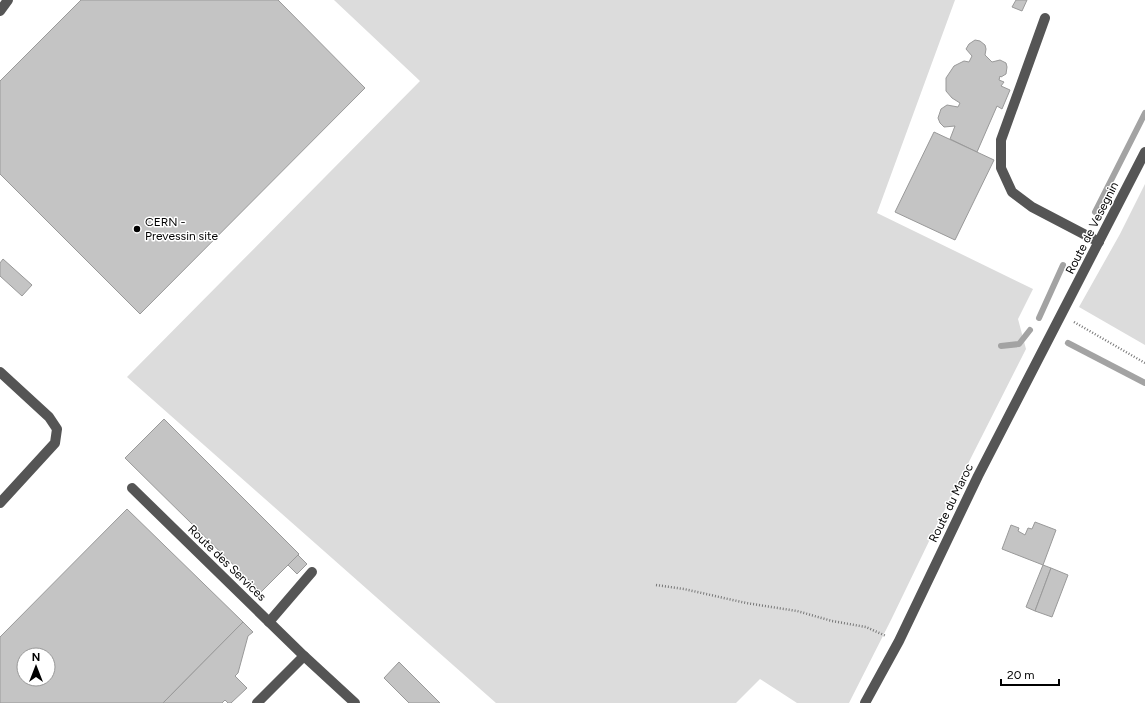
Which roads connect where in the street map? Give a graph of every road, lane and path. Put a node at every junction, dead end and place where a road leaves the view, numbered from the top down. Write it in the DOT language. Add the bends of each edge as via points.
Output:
graph roads {
  1 [pos="8,0"];
  2 [pos="0,11"];
  3 [pos="1045,18"];
  4 [pos="1145,152"];
  5 [pos="1099,242"];
  6 [pos="1061,315"];
  7 [pos="1145,363"];
  8 [pos="0,372"];
  9 [pos="132,488"];
  10 [pos="0,503"];
  11 [pos="312,572"];
  12 [pos="656,586"];
  13 [pos="269,622"];
  14 [pos="899,642"];
  15 [pos="304,656"];
  16 [pos="257,703"];
  17 [pos="355,703"];
  18 [pos="865,703"];
  1 -- 2 [label="street"];
  3 -- 5 [label="street" via="1001,140 1001,168 1012,192 1032,207"];
  4 -- 5 [label="street, Route de Vesegnin"];
  5 -- 6 [label="street, Route de Vesegnin"];
  6 -- 7 [label="path"];
  6 -- 14 [label="street, Route du Maroc" via="978,476"];
  8 -- 10 [label="street" via="49,417 57,429 55,443"];
  9 -- 13 [label="street, Route des Services"];
  11 -- 13 [label="street"];
  12 -- 14 [label="path" via="797,611 866,627"];
  13 -- 15 [label="street, Route des Services"];
  14 -- 18 [label="street, Route du Maroc"];
  15 -- 16 [label="street"];
  15 -- 17 [label="street, Route des Services"];
}
